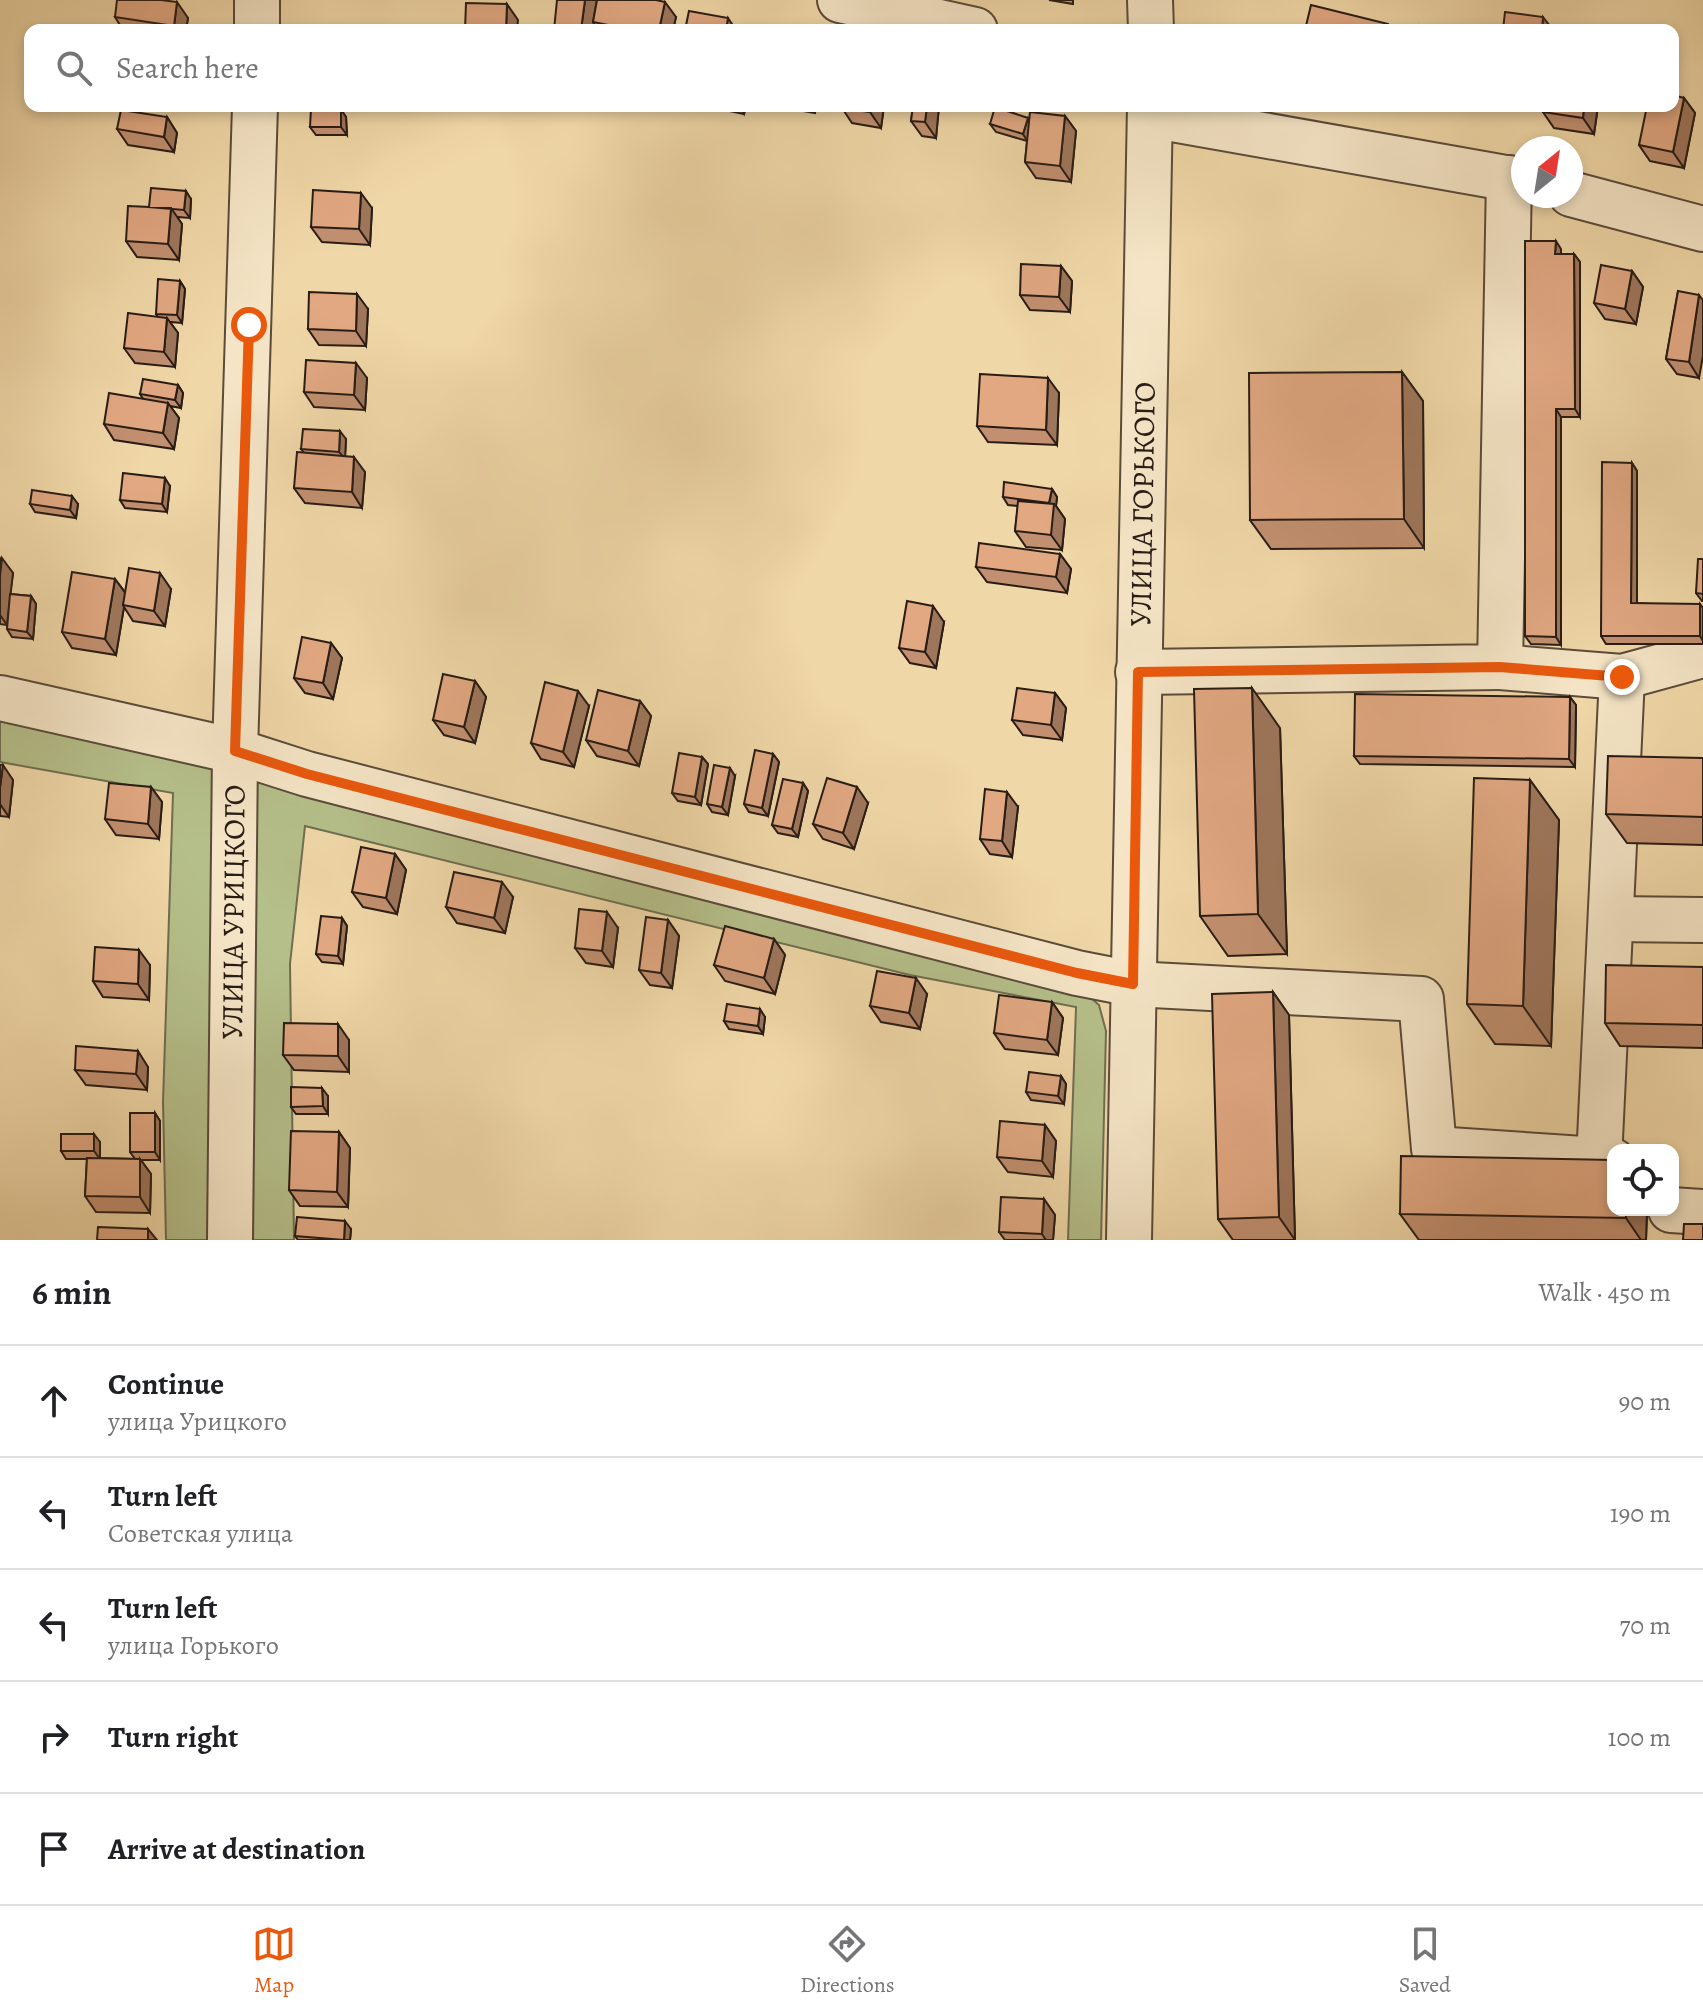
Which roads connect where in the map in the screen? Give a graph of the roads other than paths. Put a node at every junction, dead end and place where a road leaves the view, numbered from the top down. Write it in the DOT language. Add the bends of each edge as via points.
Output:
graph roads {
  1 [pos="257,0"];
  2 [pos="840,0"];
  3 [pos="1150,0"];
  4 [pos="257,24"];
  5 [pos="948,24"];
  6 [pos="1151,24"];
  7 [pos="255,112"];
  8 [pos="1150,112"];
  9 [pos="1160,112"];
  10 [pos="1511,179"];
  11 [pos="1583,197"];
  12 [pos="1515,208"];
  13 [pos="1703,229"];
  14 [pos="1703,655"];
  15 [pos="1500,667"];
  16 [pos="1138,672"];
  17 [pos="1622,677"];
  18 [pos="0,698"];
  19 [pos="235,751"];
  20 [pos="1611,919"];
  21 [pos="1703,920"];
  22 [pos="1133,984"];
  23 [pos="1606,1160"];
  24 [pos="1679,1210"];
  25 [pos="1703,1212"];
  26 [pos="230,1240"];
  27 [pos="1129,1240"];
  1 -- 4 [label="street"];
  2 -- 5 [label="street"];
  3 -- 6 [label="street"];
  7 -- 19 [label="street, УЛИЦА УРИЦКОГО"];
  8 -- 16 [label="street, УЛИЦА ГОРЬКОГО"];
  9 -- 10 [label="street"];
  11 -- 13 [label="street"];
  12 -- 15 [label="street"];
  14 -- 17 [label="street"];
  15 -- 16 [label="street"];
  15 -- 17 [label="street"];
  16 -- 22 [label="street, УЛИЦА ГОРЬКОГО"];
  17 -- 20 [label="street"];
  18 -- 19 [label="street"];
  19 -- 22 [label="street" via="338,782"];
  19 -- 26 [label="street, УЛИЦА УРИЦКОГО"];
  20 -- 21 [label="street"];
  20 -- 23 [label="street"];
  22 -- 23 [label="street" via="1421,999 1434,1149"];
  22 -- 27 [label="street, УЛИЦА ГОРЬКОГО"];
  24 -- 25 [label="street"];
}
